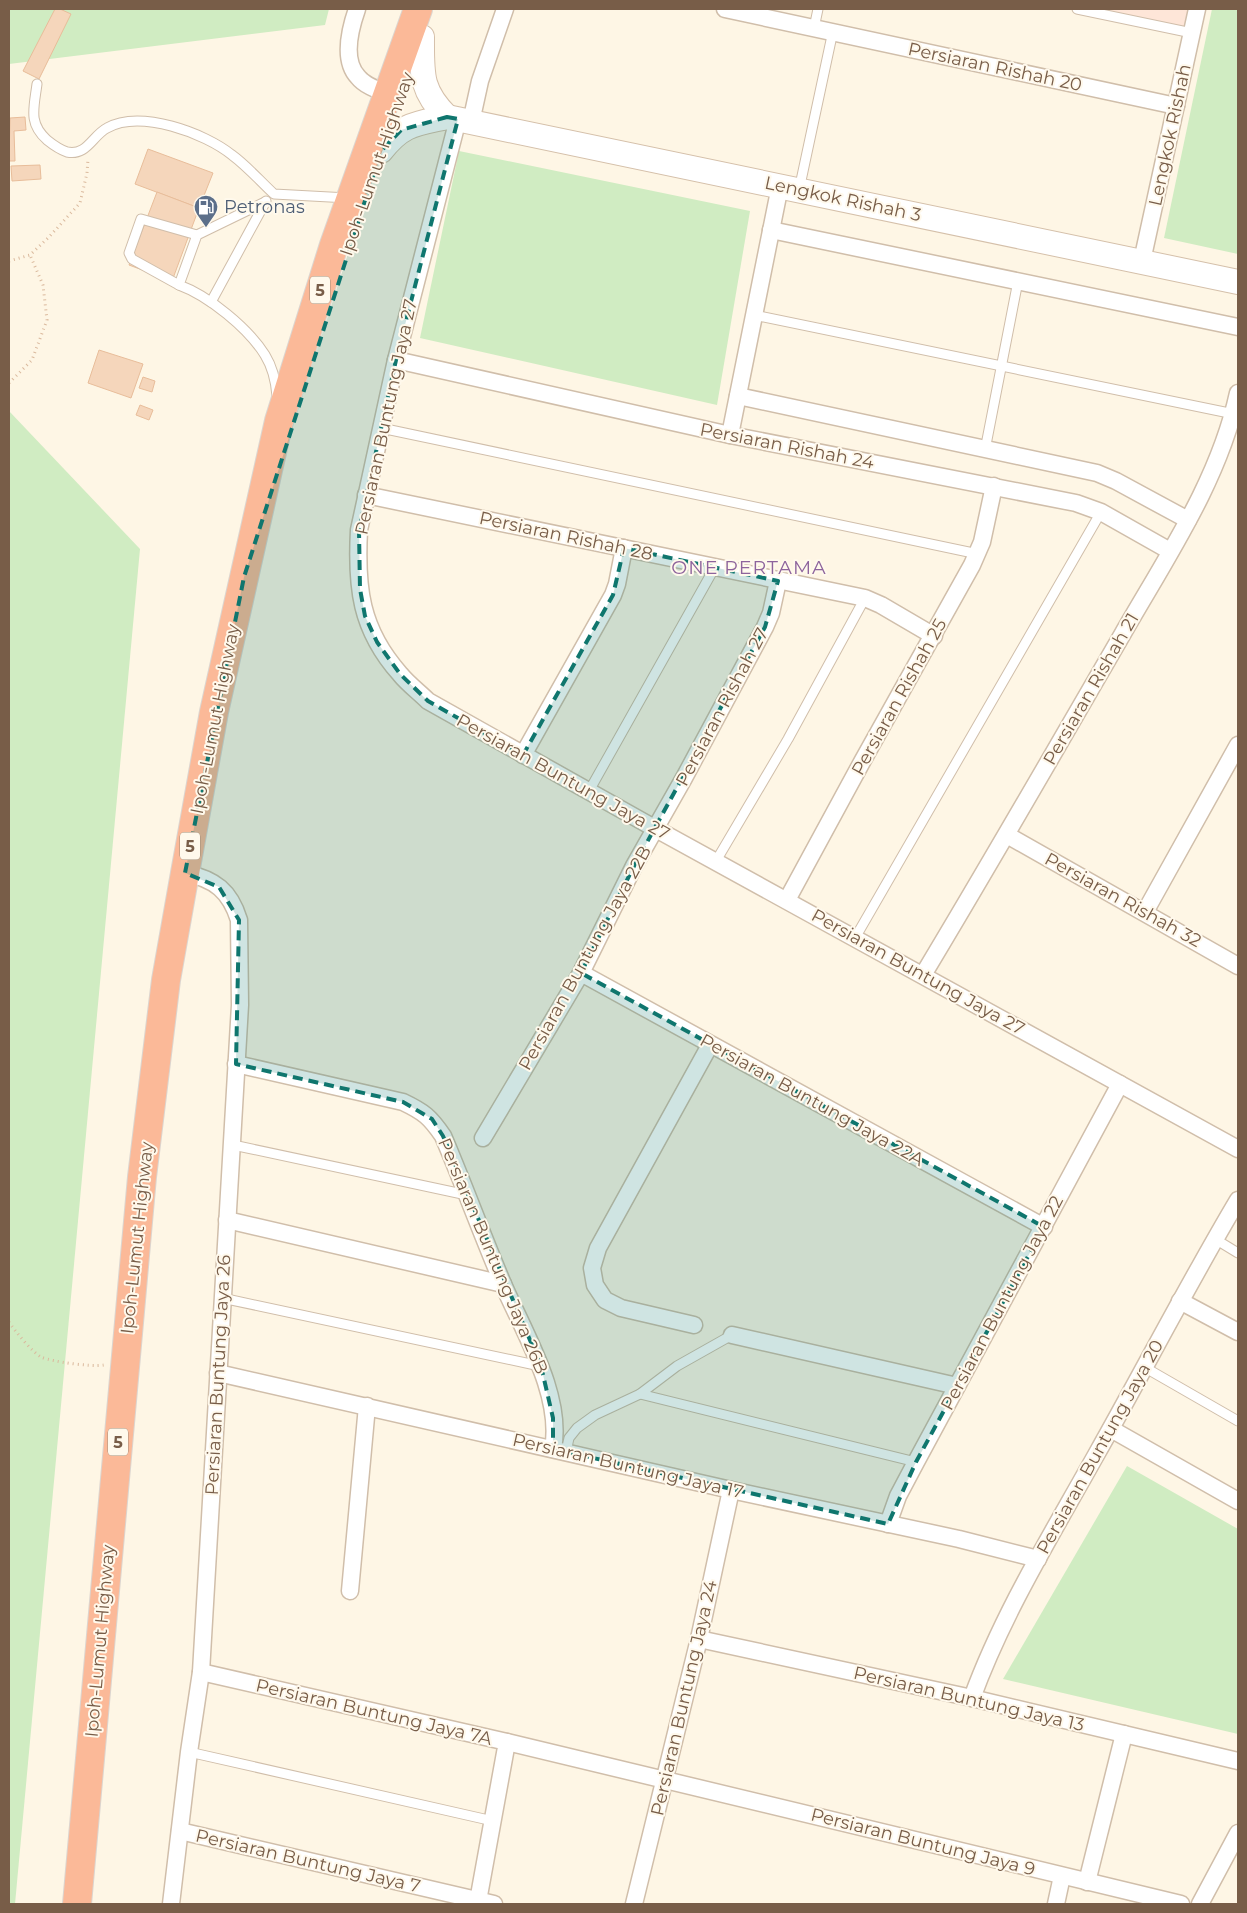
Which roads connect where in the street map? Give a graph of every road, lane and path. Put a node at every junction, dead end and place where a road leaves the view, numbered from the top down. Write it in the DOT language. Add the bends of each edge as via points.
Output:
graph roads {
  1 [pos="357,9"];
  2 [pos="418,9"];
  3 [pos="432,9"];
  4 [pos="505,9"];
  5 [pos="725,9"];
  6 [pos="818,9"];
  7 [pos="1078,9"];
  8 [pos="1198,9"];
  9 [pos="814,28"];
  10 [pos="832,31"];
  11 [pos="1192,33"];
  12 [pos="422,37"];
  13 [pos="37,84"];
  14 [pos="389,94"];
  15 [pos="1176,106"];
  16 [pos="459,120"];
  17 [pos="89,146"];
  18 [pos="381,151"];
  19 [pos="789,188"];
  20 [pos="274,194"];
  21 [pos="351,198"];
  22 [pos="265,202"];
  23 [pos="771,230"];
  24 [pos="197,235"];
  25 [pos="30,255"];
  26 [pos="9,261"];
  27 [pos="1142,262"];
  28 [pos="1018,281"];
  29 [pos="1238,282"];
  30 [pos="179,285"];
  31 [pos="211,302"];
  32 [pos="754,315"];
  33 [pos="1238,327"];
  34 [pos="396,360"];
  35 [pos="1001,366"];
  36 [pos="9,383"];
  37 [pos="1238,393"];
  38 [pos="738,396"];
  39 [pos="1234,414"];
  40 [pos="279,421"];
  41 [pos="381,428"];
  42 [pos="730,435"];
  43 [pos="1233,435"];
  44 [pos="985,450"];
  45 [pos="994,486"];
  46 [pos="366,494"];
  47 [pos="1101,512"];
  48 [pos="1188,520"];
  49 [pos="624,548"];
  50 [pos="1170,551"];
  51 [pos="978,554"];
  52 [pos="715,567"];
  53 [pos="244,577"];
  54 [pos="778,580"];
  55 [pos="865,598"];
  56 [pos="934,636"];
  57 [pos="1238,746"];
  58 [pos="523,755"];
  59 [pos="589,791"];
  60 [pos="656,829"];
  61 [pos="1007,835"];
  62 [pos="716,861"];
  63 [pos="185,873"];
  64 [pos="787,900"];
  65 [pos="1145,912"];
  66 [pos="855,938"];
  67 [pos="1238,966"];
  68 [pos="581,973"];
  69 [pos="923,975"];
  70 [pos="710,1045"];
  71 [pos="236,1064"];
  72 [pos="1120,1084"];
  73 [pos="483,1138"];
  74 [pos="233,1146"];
  75 [pos="1238,1149"];
  76 [pos="469,1196"];
  77 [pos="1238,1200"];
  78 [pos="227,1220"];
  79 [pos="1044,1227"];
  80 [pos="1215,1238"];
  81 [pos="1238,1253"];
  82 [pos="503,1284"];
  83 [pos="222,1298"];
  84 [pos="1180,1301"];
  85 [pos="9,1322"];
  86 [pos="694,1325"];
  87 [pos="1238,1332"];
  88 [pos="732,1334"];
  89 [pos="125,1363"];
  90 [pos="541,1366"];
  91 [pos="1144,1367"];
  92 [pos="218,1373"];
  93 [pos="957,1386"];
  94 [pos="640,1394"];
  95 [pos="366,1406"];
  96 [pos="1238,1421"];
  97 [pos="1111,1429"];
  98 [pos="559,1451"];
  99 [pos="916,1462"];
  100 [pos="731,1490"];
  101 [pos="1238,1501"];
  102 [pos="888,1524"];
  103 [pos="1038,1559"];
  104 [pos="350,1591"];
  105 [pos="699,1640"];
  106 [pos="201,1672"];
  107 [pos="972,1698"];
  108 [pos="1124,1734"];
  109 [pos="507,1742"];
  110 [pos="189,1752"];
  111 [pos="1238,1761"];
  112 [pos="664,1780"];
  113 [pos="493,1821"];
  114 [pos="180,1832"];
  115 [pos="1238,1832"];
  116 [pos="1062,1876"];
  117 [pos="1087,1882"];
  118 [pos="478,1902"];
  119 [pos="77,1904"];
  120 [pos="171,1904"];
  121 [pos="494,1904"];
  122 [pos="634,1904"];
  123 [pos="1056,1904"];
  124 [pos="1181,1904"];
  125 [pos="1200,1904"];
  1 -- 14 [label="street" via="350,36 351,65 357,77 367,85"];
  2 -- 14 [label="highway, Ipoh-Lumut Highway / 5"];
  3 -- 12 [label="highway, Ipoh-Lumut Highway / 5"];
  4 -- 16 [label="street, Persiaran Buntung Jaya 27" via="480,81"];
  5 -- 9 [label="street, Persiaran Rishah 20"];
  6 -- 9 [label="lane"];
  7 -- 11 [label="lane"];
  8 -- 11 [label="street, Lengkok Rishah"];
  9 -- 10 [label="street, Persiaran Rishah 20"];
  10 -- 15 [label="street, Persiaran Rishah 20"];
  10 -- 19 [label="lane"];
  11 -- 15 [label="street, Lengkok Rishah"];
  12 -- 16 [label="street" via="423,73 430,97"];
  12 -- 18 [label="highway, Ipoh-Lumut Highway / 5"];
  13 -- 17 [label="lane" via="33,117 38,132 66,152 78,152"];
  14 -- 21 [label="highway, Ipoh-Lumut Highway / 5"];
  15 -- 27 [label="street, Lengkok Rishah"];
  16 -- 18 [label="street, Lengkok Rishah 3" via="412,125 401,130"];
  16 -- 19 [label="street, Lengkok Rishah 3"];
  16 -- 34 [label="street, Persiaran Buntung Jaya 27"];
  17 -- 20 [label="lane" via="107,128 137,121 160,123 190,131 232,154"];
  17 -- 25 [label="path" via="80,203"];
  18 -- 53 [label="highway, Ipoh-Lumut Highway / 5" via="315,347"];
  19 -- 23 [label="street"];
  19 -- 27 [label="street, Lengkok Rishah 3"];
  20 -- 21 [label="lane"];
  20 -- 22 [label="lane"];
  21 -- 40 [label="highway, Ipoh-Lumut Highway / 5"];
  22 -- 24 [label="lane"];
  22 -- 31 [label="lane"];
  23 -- 28 [label="street"];
  23 -- 32 [label="street"];
  24 -- 30 [label="lane"];
  24 -- 30 [label="lane" via="140,219 129,253 132,259"];
  25 -- 26 [label="path"];
  25 -- 36 [label="path" via="43,285 47,320 32,360"];
  27 -- 29 [label="street, Lengkok Rishah 3"];
  28 -- 33 [label="street"];
  28 -- 35 [label="lane"];
  30 -- 31 [label="lane"];
  31 -- 40 [label="lane" via="253,339 265,356 276,384"];
  32 -- 35 [label="lane"];
  32 -- 38 [label="street"];
  34 -- 41 [label="street, Persiaran Buntung Jaya 27"];
  34 -- 42 [label="street, Persiaran Rishah 24"];
  35 -- 39 [label="lane"];
  35 -- 44 [label="lane"];
  37 -- 39 [label="street, Persiaran Rishah 21"];
  38 -- 42 [label="street"];
  38 -- 44 [label="street"];
  39 -- 43 [label="street, Persiaran Rishah 21"];
  40 -- 53 [label="highway, Ipoh-Lumut Highway / 5"];
  41 -- 46 [label="street, Persiaran Buntung Jaya 27"];
  41 -- 51 [label="lane"];
  42 -- 45 [label="street, Persiaran Rishah 24"];
  43 -- 48 [label="street, Persiaran Rishah 21"];
  44 -- 48 [label="street" via="1096,473"];
  45 -- 47 [label="street, Persiaran Rishah 24" via="1076,503"];
  45 -- 51 [label="street, Persiaran Rishah 25"];
  46 -- 49 [label="street, Persiaran Rishah 28"];
  46 -- 58 [label="street, Persiaran Buntung Jaya 27" via="359,530 360,589 365,616 377,642 400,674 428,701"];
  47 -- 50 [label="street, Persiaran Rishah 24"];
  47 -- 66 [label="lane"];
  48 -- 50 [label="street, Persiaran Rishah 21"];
  49 -- 52 [label="street, Persiaran Rishah 28"];
  49 -- 58 [label="street" via="612,595"];
  50 -- 61 [label="street, Persiaran Rishah 21"];
  51 -- 56 [label="street, Persiaran Rishah 25"];
  52 -- 54 [label="street, Persiaran Rishah 28"];
  52 -- 59 [label="lane"];
  53 -- 63 [label="highway, Ipoh-Lumut Highway / 5" via="214,712"];
  54 -- 55 [label="street, Persiaran Rishah 28"];
  54 -- 60 [label="street, Persiaran Rishah 27" via="765,627"];
  55 -- 56 [label="street, Persiaran Rishah 28"];
  55 -- 62 [label="lane" via="788,740"];
  56 -- 64 [label="street, Persiaran Rishah 25"];
  57 -- 65 [label="street"];
  58 -- 59 [label="street, Persiaran Buntung Jaya 27"];
  59 -- 60 [label="street, Persiaran Buntung Jaya 27"];
  60 -- 62 [label="street, Persiaran Buntung Jaya 27"];
  60 -- 68 [label="street, Persiaran Buntung Jaya 22B"];
  61 -- 65 [label="street, Persiaran Rishah 32"];
  61 -- 69 [label="street, Persiaran Rishah 21"];
  62 -- 64 [label="street, Persiaran Buntung Jaya 27"];
  63 -- 71 [label="street, Persiaran Buntung Jaya 26" via="219,886 232,902 238,920 240,1005"];
  63 -- 89 [label="highway, Ipoh-Lumut Highway / 5" via="156,1051"];
  64 -- 66 [label="street, Persiaran Buntung Jaya 27"];
  65 -- 67 [label="street, Persiaran Rishah 32"];
  66 -- 69 [label="street, Persiaran Buntung Jaya 27"];
  68 -- 70 [label="street, Persiaran Buntung Jaya 22A"];
  68 -- 73 [label="street, Persiaran Buntung Jaya 22B"];
  69 -- 72 [label="street, Persiaran Buntung Jaya 27"];
  70 -- 79 [label="street, Persiaran Buntung Jaya 22A"];
  70 -- 86 [label="street" via="598,1248 592,1268 595,1285 605,1300 621,1308"];
  71 -- 74 [label="street, Persiaran Buntung Jaya 26"];
  71 -- 76 [label="street, Persiaran Buntung Jaya 26B" via="403,1102 420,1110 432,1119 444,1136"];
  72 -- 75 [label="street, Persiaran Buntung Jaya 27"];
  72 -- 79 [label="street, Persiaran Buntung Jaya 22"];
  74 -- 76 [label="lane"];
  74 -- 78 [label="street, Persiaran Buntung Jaya 26"];
  76 -- 82 [label="street, Persiaran Buntung Jaya 26B"];
  77 -- 80 [label="street, Persiaran Buntung Jaya 20"];
  78 -- 82 [label="street"];
  78 -- 83 [label="street, Persiaran Buntung Jaya 26"];
  79 -- 93 [label="street, Persiaran Buntung Jaya 22"];
  80 -- 81 [label="lane"];
  80 -- 84 [label="street, Persiaran Buntung Jaya 20"];
  82 -- 90 [label="street, Persiaran Buntung Jaya 26B"];
  83 -- 90 [label="lane"];
  83 -- 92 [label="street, Persiaran Buntung Jaya 26"];
  84 -- 87 [label="street"];
  84 -- 91 [label="street, Persiaran Buntung Jaya 20"];
  85 -- 89 [label="path" via="41,1357 91,1367"];
  88 -- 93 [label="street"];
  88 -- 94 [label="lane" via="677,1366"];
  89 -- 119 [label="highway, Ipoh-Lumut Highway / 5"];
  90 -- 98 [label="street, Persiaran Buntung Jaya 26B"];
  91 -- 96 [label="lane"];
  91 -- 97 [label="street, Persiaran Buntung Jaya 20"];
  92 -- 95 [label="street, Persiaran Buntung Jaya 17"];
  92 -- 106 [label="street, Persiaran Buntung Jaya 26"];
  93 -- 99 [label="street, Persiaran Buntung Jaya 22"];
  94 -- 98 [label="lane" via="595,1414 577,1428"];
  94 -- 99 [label="lane"];
  95 -- 98 [label="street, Persiaran Buntung Jaya 17"];
  95 -- 104 [label="street"];
  97 -- 101 [label="street"];
  97 -- 103 [label="street, Persiaran Buntung Jaya 20"];
  98 -- 100 [label="street, Persiaran Buntung Jaya 17"];
  99 -- 102 [label="street, Persiaran Buntung Jaya 22"];
  100 -- 102 [label="street, Persiaran Buntung Jaya 17"];
  100 -- 105 [label="street, Persiaran Buntung Jaya 24"];
  102 -- 103 [label="street, Persiaran Buntung Jaya 17"];
  103 -- 107 [label="street, Persiaran Buntung Jaya 20" via="1002,1628"];
  105 -- 107 [label="street, Persiaran Buntung Jaya 13"];
  105 -- 112 [label="street, Persiaran Buntung Jaya 24"];
  106 -- 109 [label="street, Persiaran Buntung Jaya 7A"];
  106 -- 110 [label="street, Persiaran Buntung Jaya 26"];
  107 -- 108 [label="street, Persiaran Buntung Jaya 13"];
  108 -- 111 [label="street, Persiaran Buntung Jaya 13"];
  108 -- 117 [label="street"];
  109 -- 112 [label="street, Persiaran Buntung Jaya 9"];
  109 -- 113 [label="street, Persiaran Buntung Jaya 7A"];
  110 -- 113 [label="lane"];
  110 -- 114 [label="street, Persiaran Buntung Jaya 26"];
  112 -- 116 [label="street, Persiaran Buntung Jaya 9"];
  112 -- 122 [label="street, Persiaran Buntung Jaya 24"];
  113 -- 118 [label="street, Persiaran Buntung Jaya 7A"];
  114 -- 118 [label="street, Persiaran Buntung Jaya 7"];
  114 -- 120 [label="street, Persiaran Buntung Jaya 26"];
  115 -- 125 [label="street"];
  116 -- 117 [label="street, Persiaran Buntung Jaya 9"];
  116 -- 123 [label="street"];
  117 -- 124 [label="street, Persiaran Buntung Jaya 9"];
  118 -- 121 [label="street, Persiaran Buntung Jaya 7"];
}
